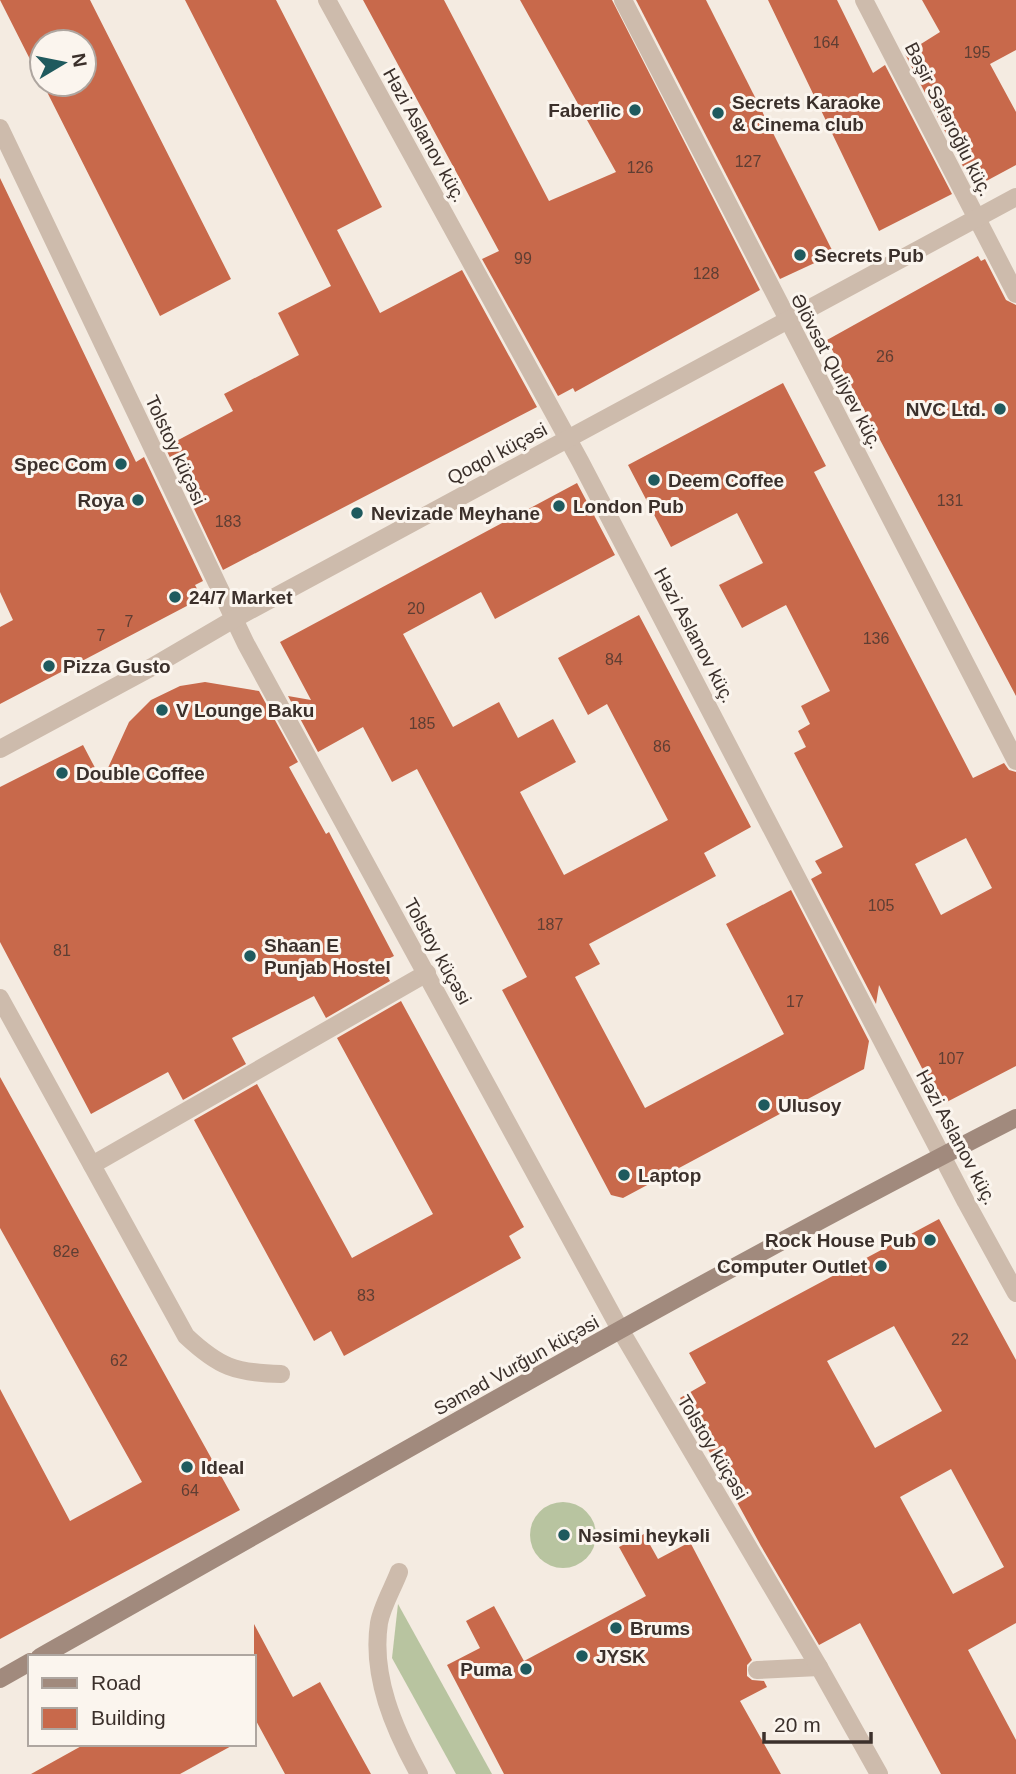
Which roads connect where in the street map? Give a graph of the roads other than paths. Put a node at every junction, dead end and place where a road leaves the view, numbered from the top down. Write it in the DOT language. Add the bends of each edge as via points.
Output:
graph roads {
  1 [pos="327,0"];
  2 [pos="623,0"];
  3 [pos="864,0"];
  4 [pos="0,128"];
  5 [pos="1016,197"];
  6 [pos="976,218"];
  7 [pos="1016,294"];
  8 [pos="787,320"];
  9 [pos="568,439"];
  10 [pos="233,619"];
  11 [pos="0,749"];
  12 [pos="1016,761"];
  13 [pos="427,973"];
  14 [pos="0,998"];
  15 [pos="1016,1118"];
  16 [pos="942,1155"];
  17 [pos="92,1165"];
  18 [pos="1016,1293"];
  19 [pos="621,1331"];
  20 [pos="281,1374"];
  21 [pos="399,1572"];
  22 [pos="44,1655"];
  23 [pos="28,1663"];
  24 [pos="819,1667"];
  25 [pos="757,1670"];
  26 [pos="0,1679"];
  27 [pos="419,1774"];
  28 [pos="879,1774"];
  1 -- 9 [label="street, Həzi Aslanov küç."];
  2 -- 8 [label="street, Əlövsət Quliyev küç."];
  3 -- 6 [label="street, Bəşir Səfəroğlu küç."];
  4 -- 10 [label="street, Tolstoy küçəsi"];
  5 -- 6 [label="street, Qoqol küçəsi"];
  6 -- 7 [label="street, Bəşir Səfəroğlu küç."];
  6 -- 8 [label="street, Qoqol küçəsi"];
  8 -- 9 [label="street, Qoqol küçəsi"];
  8 -- 12 [label="street, Əlövsət Quliyev küç."];
  9 -- 10 [label="street, Qoqol küçəsi"];
  9 -- 16 [label="street, Həzi Aslanov küç."];
  10 -- 11 [label="street, Qoqol küçəsi"];
  10 -- 13 [label="street, Tolstoy küçəsi"];
  13 -- 17 [label="street"];
  13 -- 19 [label="street, Tolstoy küçəsi"];
  14 -- 17 [label="street"];
  15 -- 16 [label="main road, Səməd Vurğun küçəsi"];
  16 -- 18 [label="street, Həzi Aslanov küç."];
  16 -- 19 [label="main road, Səməd Vurğun küçəsi"];
  17 -- 20 [label="street" via="186,1336 226,1367"];
  19 -- 22 [label="main road, Səməd Vurğun küçəsi"];
  19 -- 24 [label="street, Tolstoy küçəsi"];
  21 -- 27 [label="street" via="379,1621 377,1664 392,1717"];
  23 -- 26 [label="main road"];
  24 -- 25 [label="street"];
  24 -- 28 [label="street, Tolstoy küçəsi"];
}
